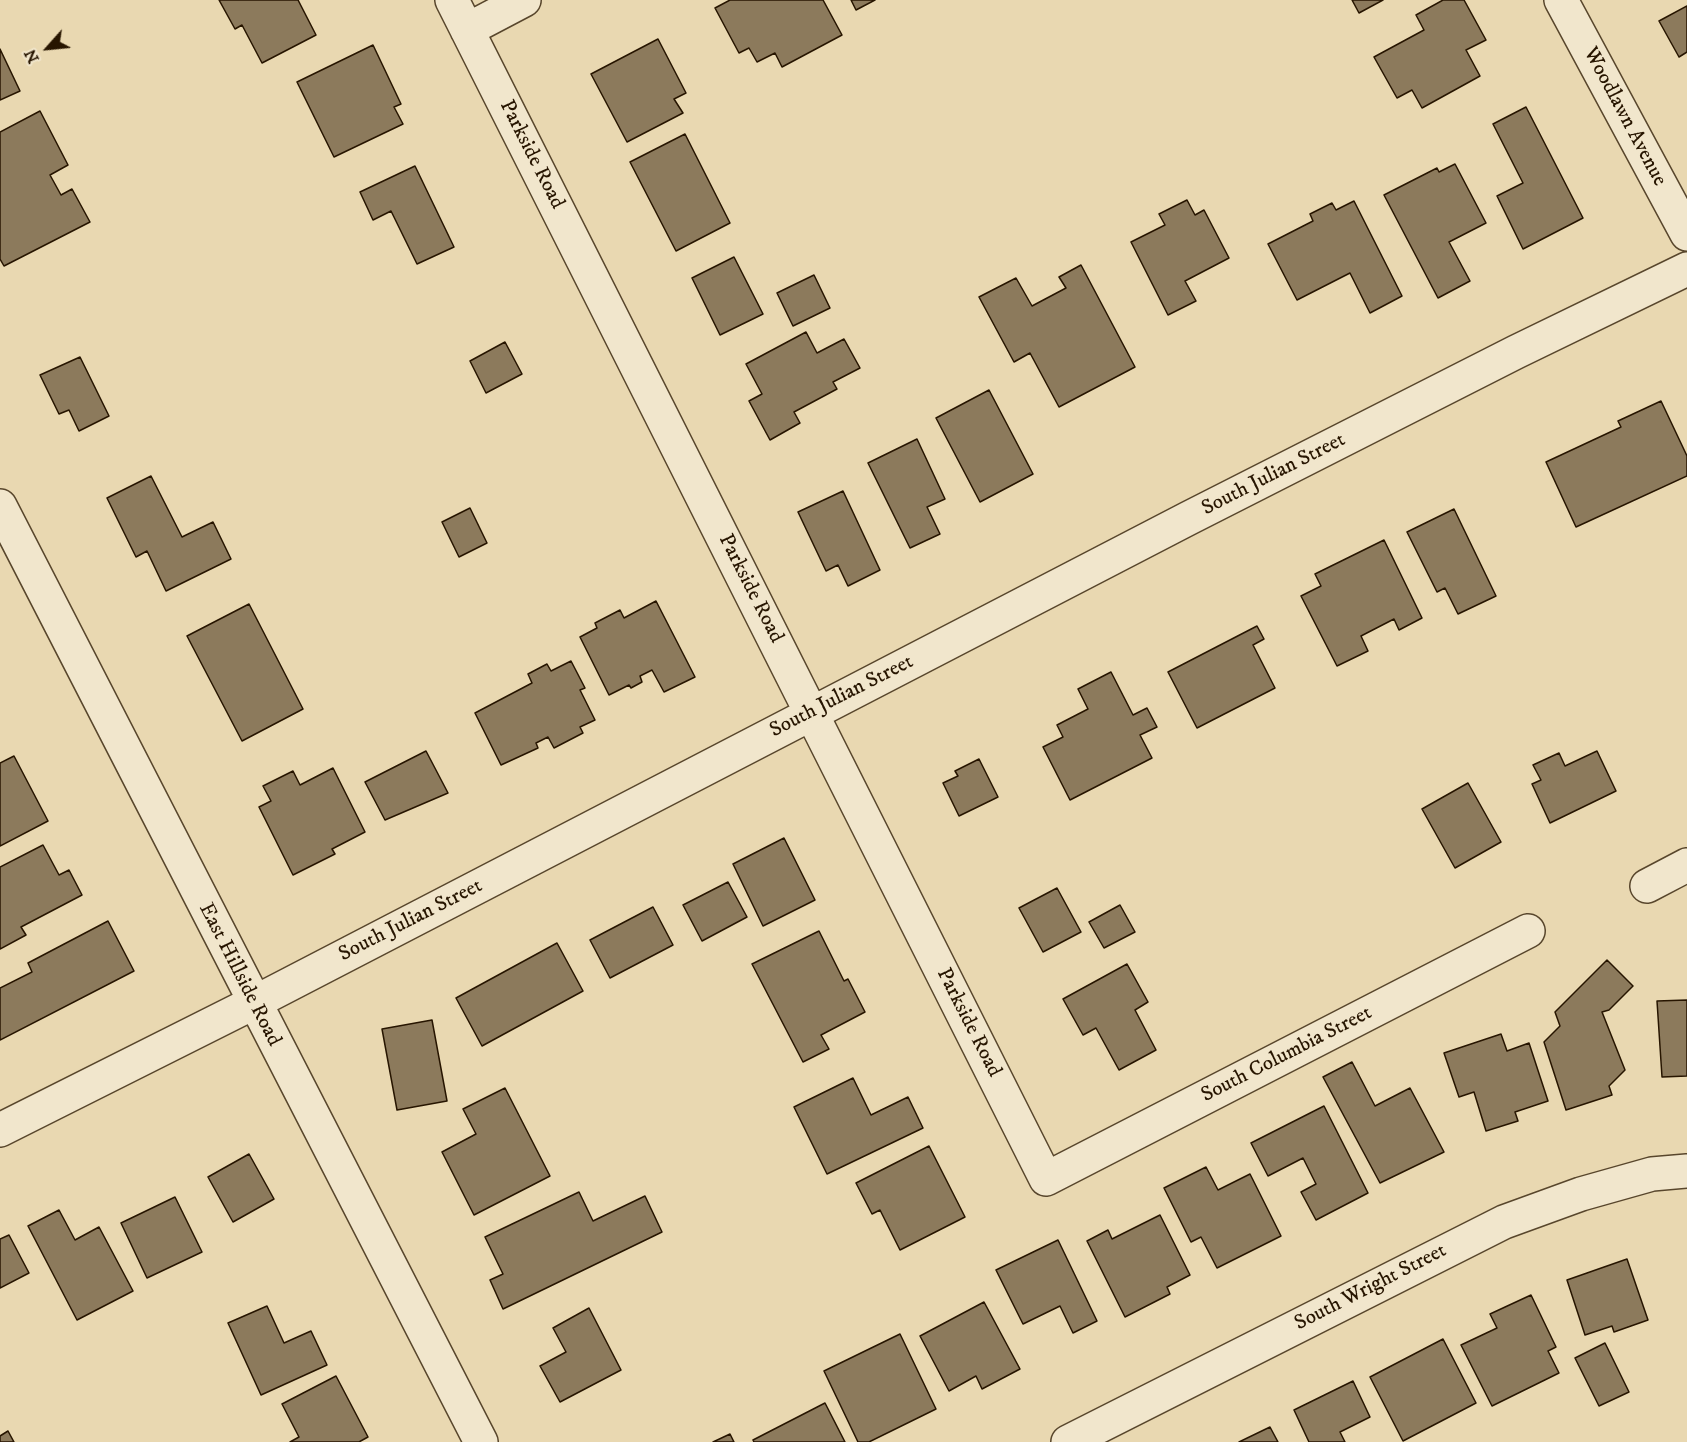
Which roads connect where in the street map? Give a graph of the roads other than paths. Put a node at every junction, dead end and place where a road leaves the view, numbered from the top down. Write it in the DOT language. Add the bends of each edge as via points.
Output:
graph roads {
  1 [pos="452,0"];
  2 [pos="524,0"];
  3 [pos="1561,0"];
  4 [pos="467,30"];
  5 [pos="1687,234"];
  6 [pos="1687,269"];
  7 [pos="0,506"];
  8 [pos="812,713"];
  9 [pos="1687,865"];
  10 [pos="1647,886"];
  11 [pos="1528,931"];
  12 [pos="253,1003"];
  13 [pos="0,1130"];
  14 [pos="1687,1171"];
  15 [pos="1046,1179"];
  16 [pos="481,1442"];
  17 [pos="1068,1442"];
  1 -- 4 [label="street, Parkside Road"];
  2 -- 4 [label="street"];
  3 -- 5 [label="street, Woodlawn Avenue"];
  4 -- 8 [label="street, Parkside Road"];
  6 -- 8 [label="street, South Julian Street" via="1516,352"];
  7 -- 12 [label="street, East Hillside Road"];
  8 -- 12 [label="street, South Julian Street"];
  8 -- 15 [label="street, Parkside Road"];
  9 -- 10 [label="street"];
  11 -- 15 [label="street, South Columbia Street"];
  12 -- 13 [label="street, South Julian Street"];
  12 -- 16 [label="street, East Hillside Road"];
  14 -- 17 [label="street, South Wright Street" via="1652,1174 1504,1222"];
}
